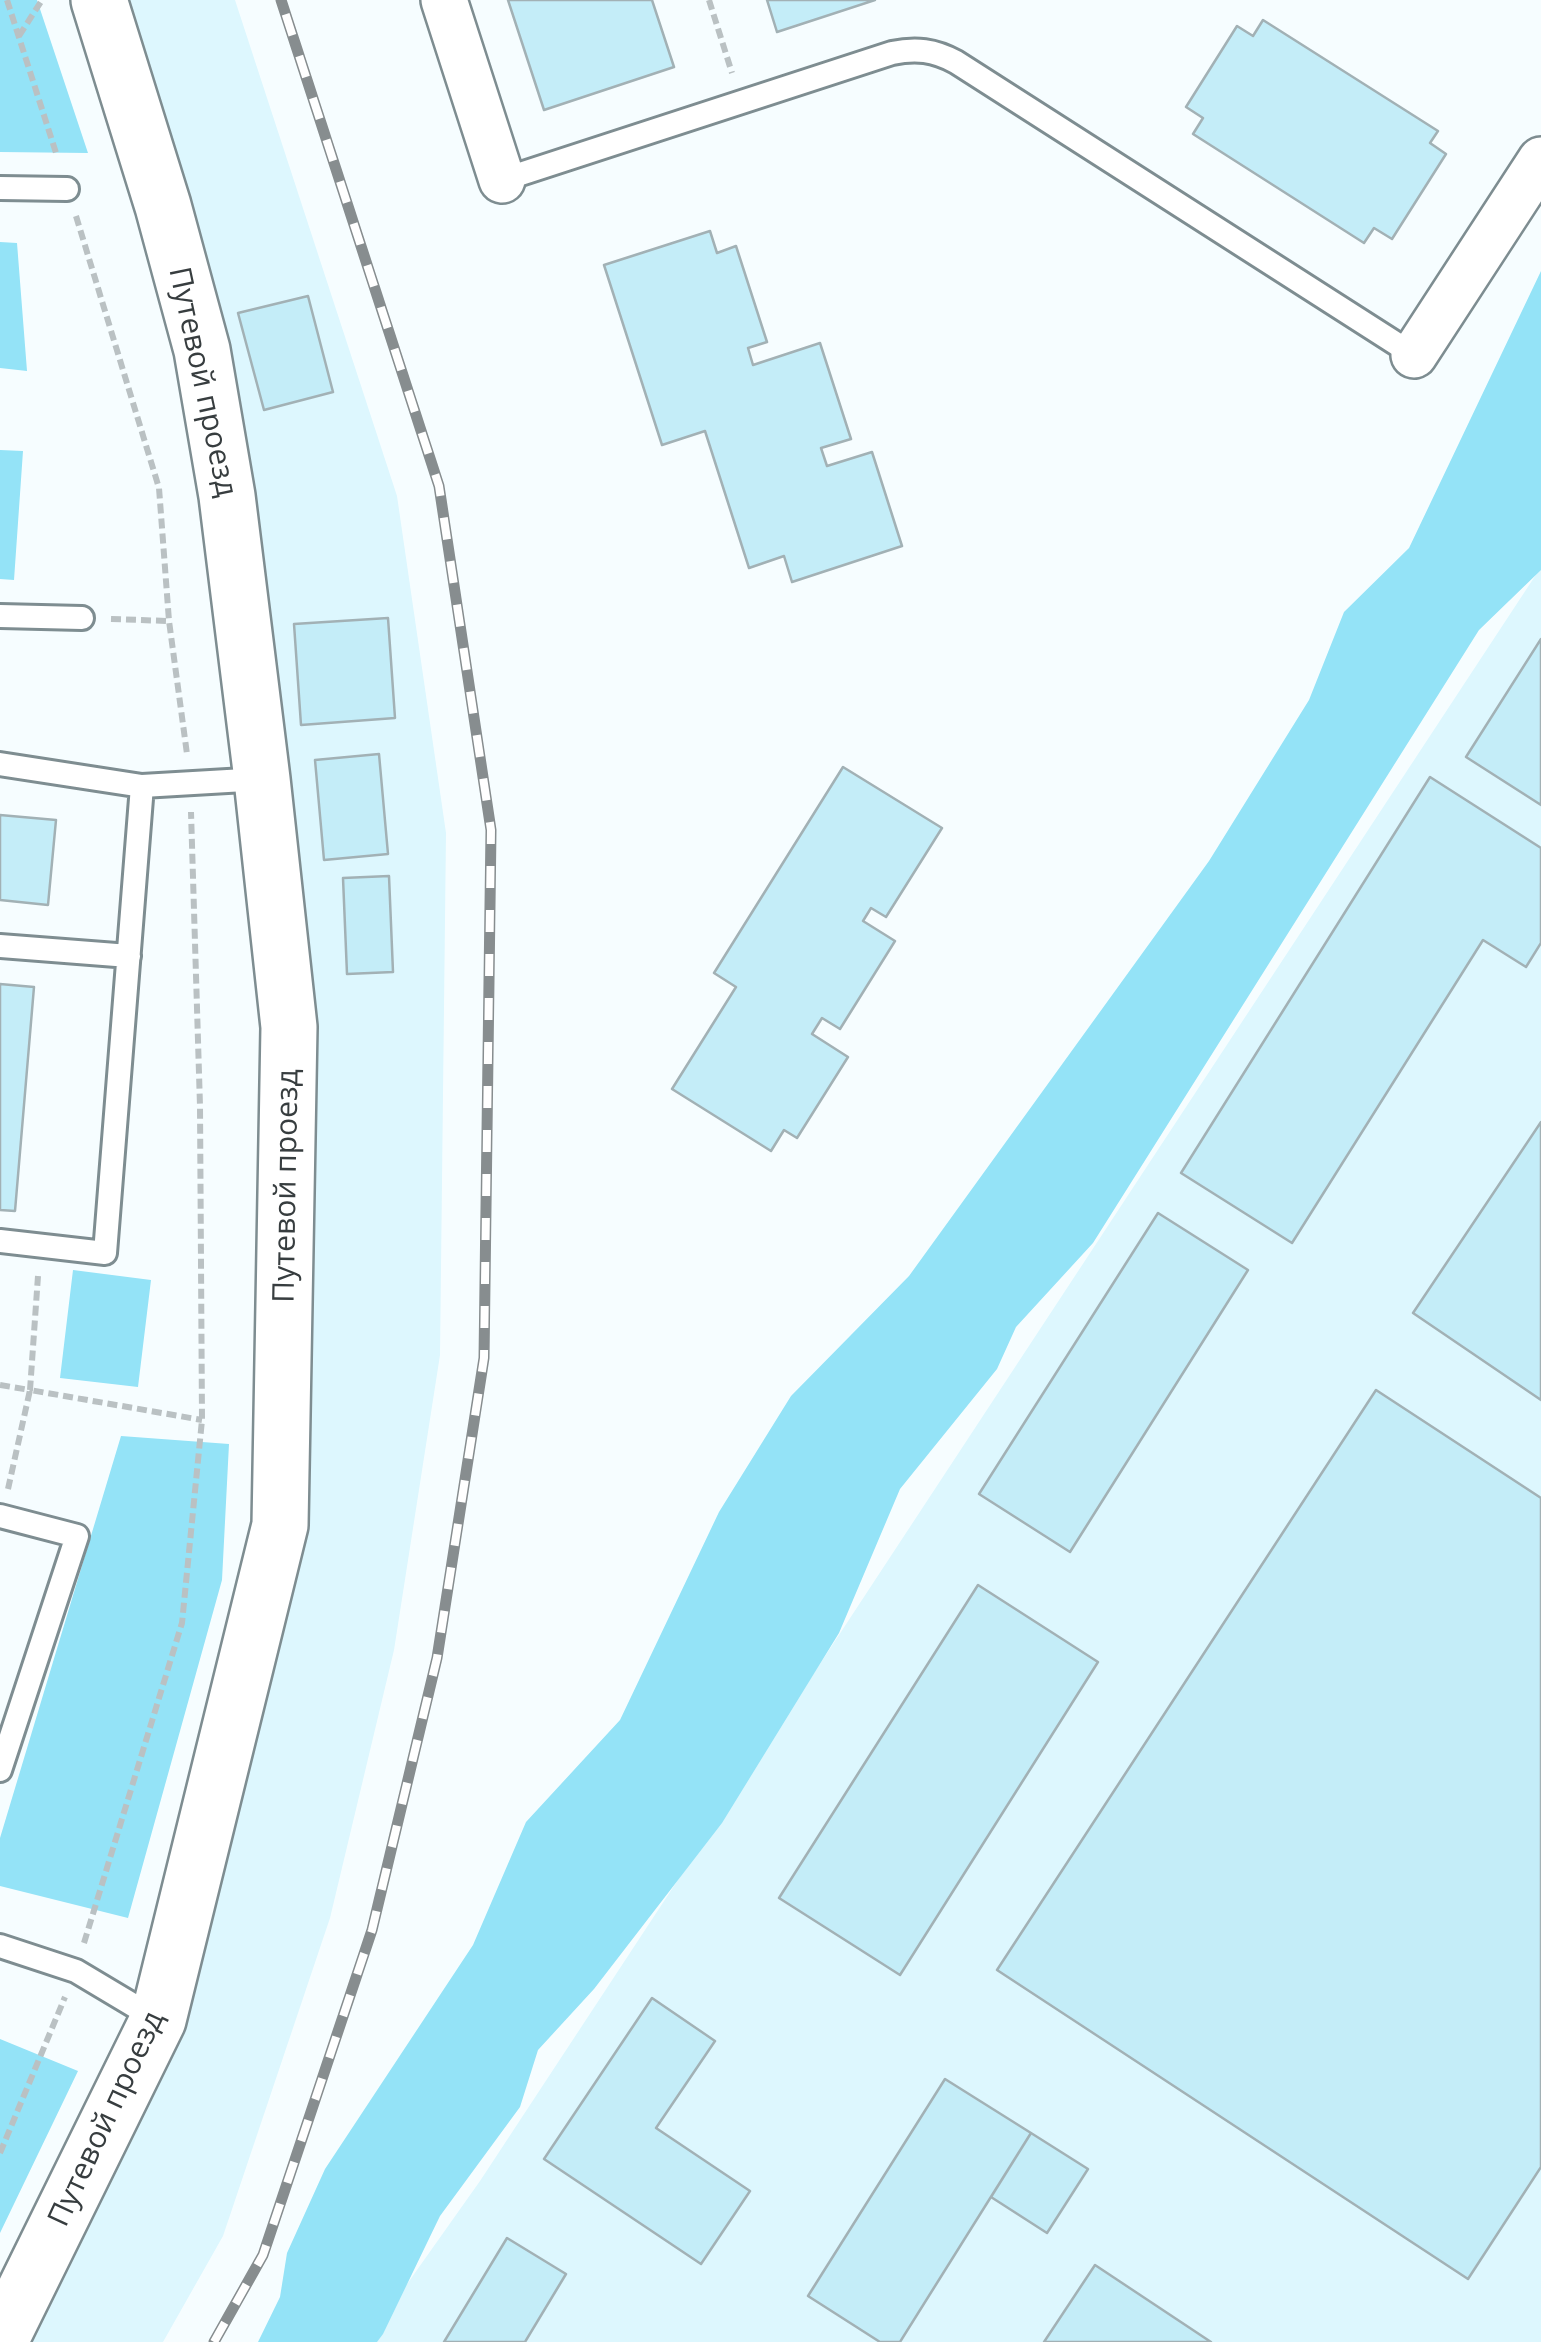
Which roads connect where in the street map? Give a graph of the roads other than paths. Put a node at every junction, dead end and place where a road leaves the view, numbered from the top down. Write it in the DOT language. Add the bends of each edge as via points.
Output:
graph roads {
  1 [pos="99,0"];
  2 [pos="444,0"];
  3 [pos="1541,160"];
  4 [pos="502,180"];
  5 [pos="0,188"];
  6 [pos="68,189"];
  7 [pos="1414,355"];
  8 [pos="0,616"];
  9 [pos="82,618"];
  10 [pos="0,764"];
  11 [pos="262,779"];
  12 [pos="142,786"];
  13 [pos="0,946"];
  14 [pos="129,956"];
  15 [pos="0,1241"];
  16 [pos="1,1517"];
  17 [pos="0,1770"];
  18 [pos="0,1946"];
  19 [pos="158,2020"];
  20 [pos="0,2341"];
  1 -- 11 [label="street, Путевой проезд" via="202,350 228,496"];
  2 -- 4 [label="street"];
  3 -- 7 [label="street"];
  4 -- 7 [label="lane" via="892,53 940,54"];
  5 -- 6 [label="lane"];
  8 -- 9 [label="lane"];
  10 -- 12 [label="lane"];
  11 -- 12 [label="lane"];
  11 -- 19 [label="street, Путевой проезд" via="290,1028 280,1525"];
  12 -- 14 [label="lane"];
  13 -- 14 [label="lane"];
  14 -- 15 [label="lane" via="105,1253"];
  16 -- 17 [label="lane" via="77,1536"];
  18 -- 19 [label="lane" via="76,1971"];
  19 -- 20 [label="street, Путевой проезд"];
}
